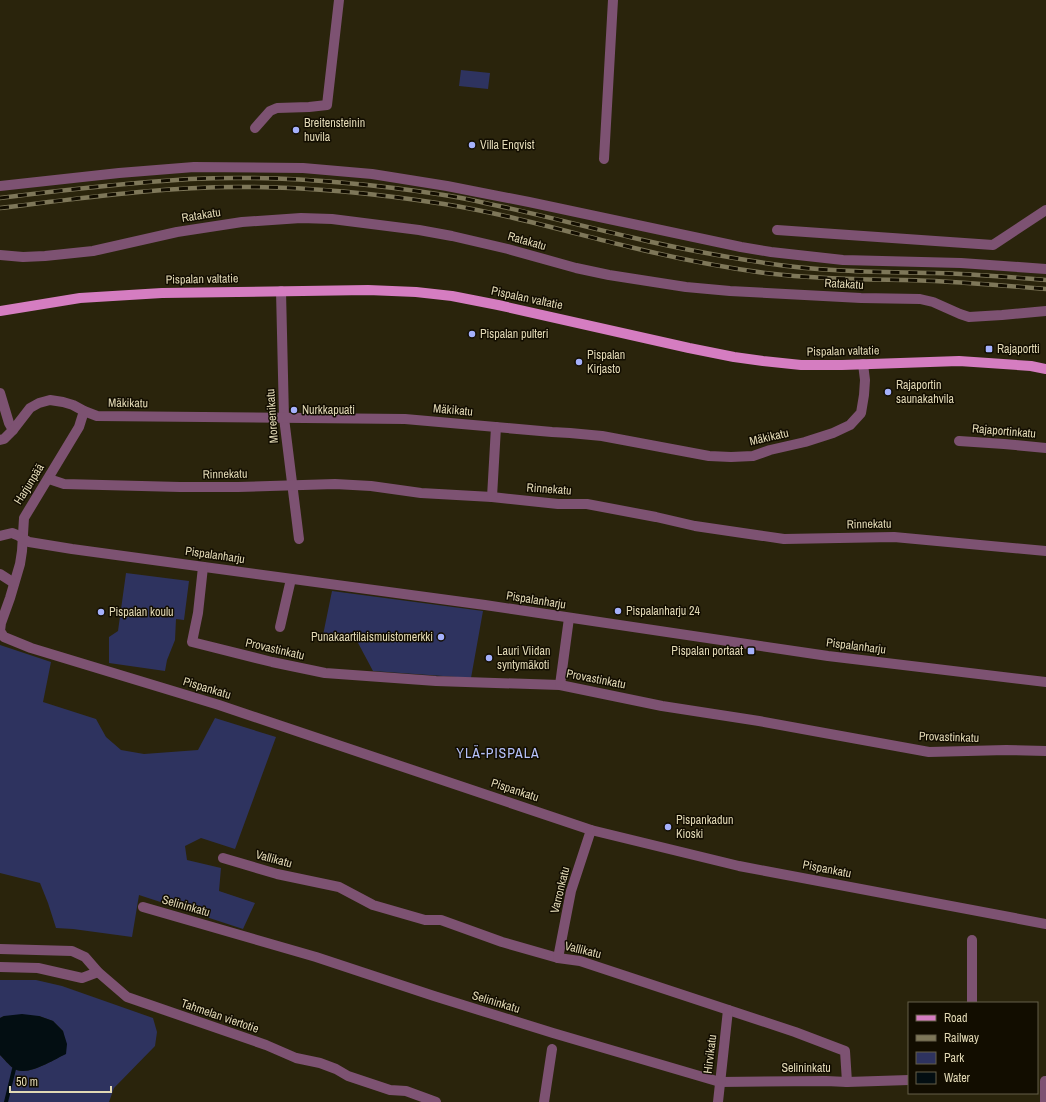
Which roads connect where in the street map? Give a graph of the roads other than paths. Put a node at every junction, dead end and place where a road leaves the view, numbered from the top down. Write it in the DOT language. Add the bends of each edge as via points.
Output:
graph roads {
  1 [pos="339,0"];
  2 [pos="613,0"];
  3 [pos="255,128"];
  4 [pos="604,159"];
  5 [pos="0,186"];
  6 [pos="1046,210"];
  7 [pos="777,230"];
  8 [pos="0,255"];
  9 [pos="1046,269"];
  10 [pos="281,291"];
  11 [pos="0,311"];
  12 [pos="1046,311"];
  13 [pos="863,364"];
  14 [pos="1046,369"];
  15 [pos="0,393"];
  16 [pos="84,411"];
  17 [pos="284,418"];
  18 [pos="496,427"];
  19 [pos="13,430"];
  20 [pos="0,440"];
  21 [pos="959,440"];
  22 [pos="1046,448"];
  23 [pos="49,478"];
  24 [pos="292,485"];
  25 [pos="492,498"];
  26 [pos="0,536"];
  27 [pos="23,538"];
  28 [pos="299,539"];
  29 [pos="1046,551"];
  30 [pos="203,567"];
  31 [pos="0,574"];
  32 [pos="291,579"];
  33 [pos="14,583"];
  34 [pos="569,618"];
  35 [pos="1,622"];
  36 [pos="280,627"];
  37 [pos="1046,682"];
  38 [pos="560,685"];
  39 [pos="1046,751"];
  40 [pos="591,830"];
  41 [pos="223,858"];
  42 [pos="143,908"];
  43 [pos="1046,924"];
  44 [pos="972,940"];
  45 [pos="0,949"];
  46 [pos="558,958"];
  47 [pos="0,967"];
  48 [pos="98,972"];
  49 [pos="972,1002"];
  50 [pos="728,1010"];
  51 [pos="552,1049"];
  52 [pos="908,1080"];
  53 [pos="1043,1081"];
  54 [pos="720,1082"];
  55 [pos="847,1082"];
  56 [pos="436,1102"];
  57 [pos="544,1102"];
  58 [pos="718,1102"];
  59 [pos="1045,1102"];
  1 -- 3 [label="street" via="327,105 277,108 270,111"];
  2 -- 4 [label="street"];
  5 -- 9 [label="street" via="194,167 303,168 372,174 447,186 771,252 843,260 961,263"];
  6 -- 7 [label="street" via="993,245"];
  8 -- 12 [label="street, Ratakatu" via="23,257 93,251 177,232 242,222 301,218 332,219 452,236 576,268 686,287 861,298 920,299 969,317"];
  10 -- 11 [label="main road, Pispalan valtatie" via="162,293 80,298"];
  10 -- 13 [label="main road, Pispalan valtatie" via="368,290 452,296 734,357 801,365"];
  10 -- 17 [label="street, Moreenikatu"];
  13 -- 14 [label="main road, Pispalan valtatie" via="958,361"];
  13 -- 18 [label="street, Mäkikatu" via="864,395 860,413 850,425 805,442 753,456 709,456 602,436"];
  15 -- 19 [label="street"];
  16 -- 17 [label="street, Mäkikatu" via="96,416"];
  16 -- 19 [label="street, Mäkikatu" via="73,405 50,400 30,408"];
  16 -- 23 [label="street, Harjunpää" via="79,427"];
  17 -- 18 [label="street, Mäkikatu" via="405,419"];
  17 -- 24 [label="street, Moreenikatu"];
  18 -- 25 [label="street"];
  19 -- 20 [label="street, Mäkikatu"];
  21 -- 22 [label="street, Rajaportinkatu"];
  23 -- 24 [label="street, Rinnekatu" via="64,484 238,487"];
  23 -- 27 [label="street, Harjunpää" via="24,518"];
  24 -- 25 [label="street, Rinnekatu" via="371,486 421,493"];
  24 -- 28 [label="street, Moreenikatu"];
  25 -- 29 [label="street, Rinnekatu" via="587,504 695,526 784,539 894,537"];
  26 -- 27 [label="street, Pispalanharju" via="12,533"];
  27 -- 30 [label="street, Pispalanharju" via="44,545"];
  27 -- 33 [label="street, Harjunpää"];
  30 -- 32 [label="street, Pispalanharju"];
  30 -- 38 [label="street, Provastinkatu" via="192,642 325,673 436,681"];
  31 -- 33 [label="street"];
  32 -- 34 [label="street, Pispalanharju"];
  32 -- 36 [label="street"];
  33 -- 35 [label="street, Harjunpää"];
  34 -- 37 [label="street, Pispalanharju" via="828,656"];
  34 -- 38 [label="street"];
  35 -- 40 [label="street, Pispankatu" via="0,631 4,637 31,648 219,705"];
  38 -- 39 [label="street, Provastinkatu" via="662,706 929,752"];
  40 -- 43 [label="street, Pispankatu" via="739,866"];
  40 -- 46 [label="street, Varronkatu" via="572,892"];
  41 -- 46 [label="street, Vallikatu" via="277,874 339,887 373,905 425,920 441,920 502,942"];
  42 -- 54 [label="street, Selininkatu" via="316,957 546,1031"];
  44 -- 49 [label="street"];
  45 -- 48 [label="street, Tahmelan viertotie" via="72,951 85,957"];
  46 -- 50 [label="street, Vallikatu" via="580,961"];
  47 -- 48 [label="street" via="38,968 82,978"];
  48 -- 56 [label="street, Tahmelan viertotie" via="127,997 266,1045 296,1058 320,1063 348,1076 390,1090 406,1091"];
  50 -- 54 [label="street, Hirvikatu"];
  50 -- 55 [label="street, Vallikatu" via="845,1051"];
  51 -- 57 [label="street"];
  52 -- 55 [label="street"];
  53 -- 59 [label="street"];
  54 -- 55 [label="street, Selininkatu"];
  54 -- 58 [label="street, Hirvikatu"];
}
